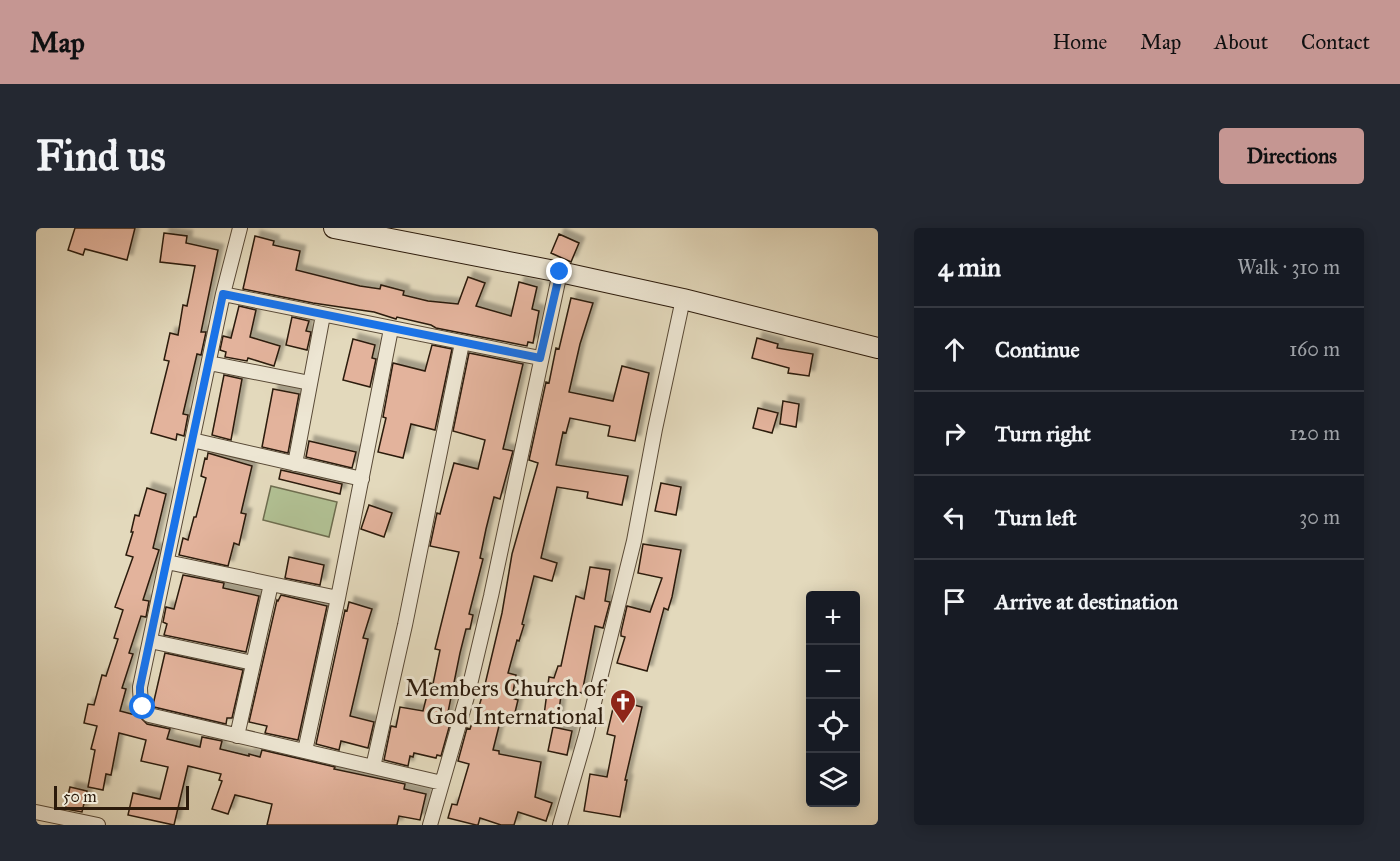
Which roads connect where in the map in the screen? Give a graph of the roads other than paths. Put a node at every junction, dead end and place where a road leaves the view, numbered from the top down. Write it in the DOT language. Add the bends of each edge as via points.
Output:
graph roads {
  1 [pos="240,228"];
  2 [pos="334,228"];
  3 [pos="560,272"];
  4 [pos="223,294"];
  5 [pos="683,298"];
  6 [pos="323,315"];
  7 [pos="391,329"];
  8 [pos="462,343"];
  9 [pos="878,348"];
  10 [pos="540,358"];
  11 [pos="209,363"];
  12 [pos="310,383"];
  13 [pos="192,440"];
  14 [pos="296,464"];
  15 [pos="362,479"];
  16 [pos="167,562"];
  17 [pos="271,584"];
  18 [pos="338,598"];
  19 [pos="150,641"];
  20 [pos="253,663"];
  21 [pos="237,736"];
  22 [pos="305,751"];
  23 [pos="373,766"];
  24 [pos="442,783"];
  25 [pos="36,812"];
  26 [pos="53,820"];
  27 [pos="98,825"];
  28 [pos="430,825"];
  29 [pos="560,825"];
  1 -- 4 [label="street"];
  2 -- 3 [label="street"];
  3 -- 5 [label="street"];
  3 -- 10 [label="street"];
  4 -- 6 [label="street"];
  4 -- 11 [label="street"];
  5 -- 9 [label="street"];
  5 -- 29 [label="street" via="634,542"];
  6 -- 7 [label="street"];
  6 -- 12 [label="street"];
  7 -- 8 [label="street"];
  7 -- 15 [label="street"];
  8 -- 10 [label="street"];
  8 -- 23 [label="street"];
  10 -- 24 [label="street" via="488,607"];
  11 -- 12 [label="street"];
  11 -- 13 [label="street"];
  12 -- 14 [label="street"];
  13 -- 14 [label="street"];
  13 -- 16 [label="street"];
  14 -- 15 [label="street"];
  15 -- 18 [label="street"];
  16 -- 17 [label="street"];
  16 -- 19 [label="street"];
  17 -- 18 [label="street"];
  17 -- 20 [label="street"];
  18 -- 22 [label="street"];
  19 -- 20 [label="street"];
  19 -- 21 [label="street" via="140,697 149,715"];
  20 -- 21 [label="street"];
  21 -- 22 [label="street"];
  22 -- 23 [label="street"];
  23 -- 24 [label="street"];
  24 -- 28 [label="street"];
  25 -- 26 [label="street"];
  26 -- 27 [label="street"];
}
